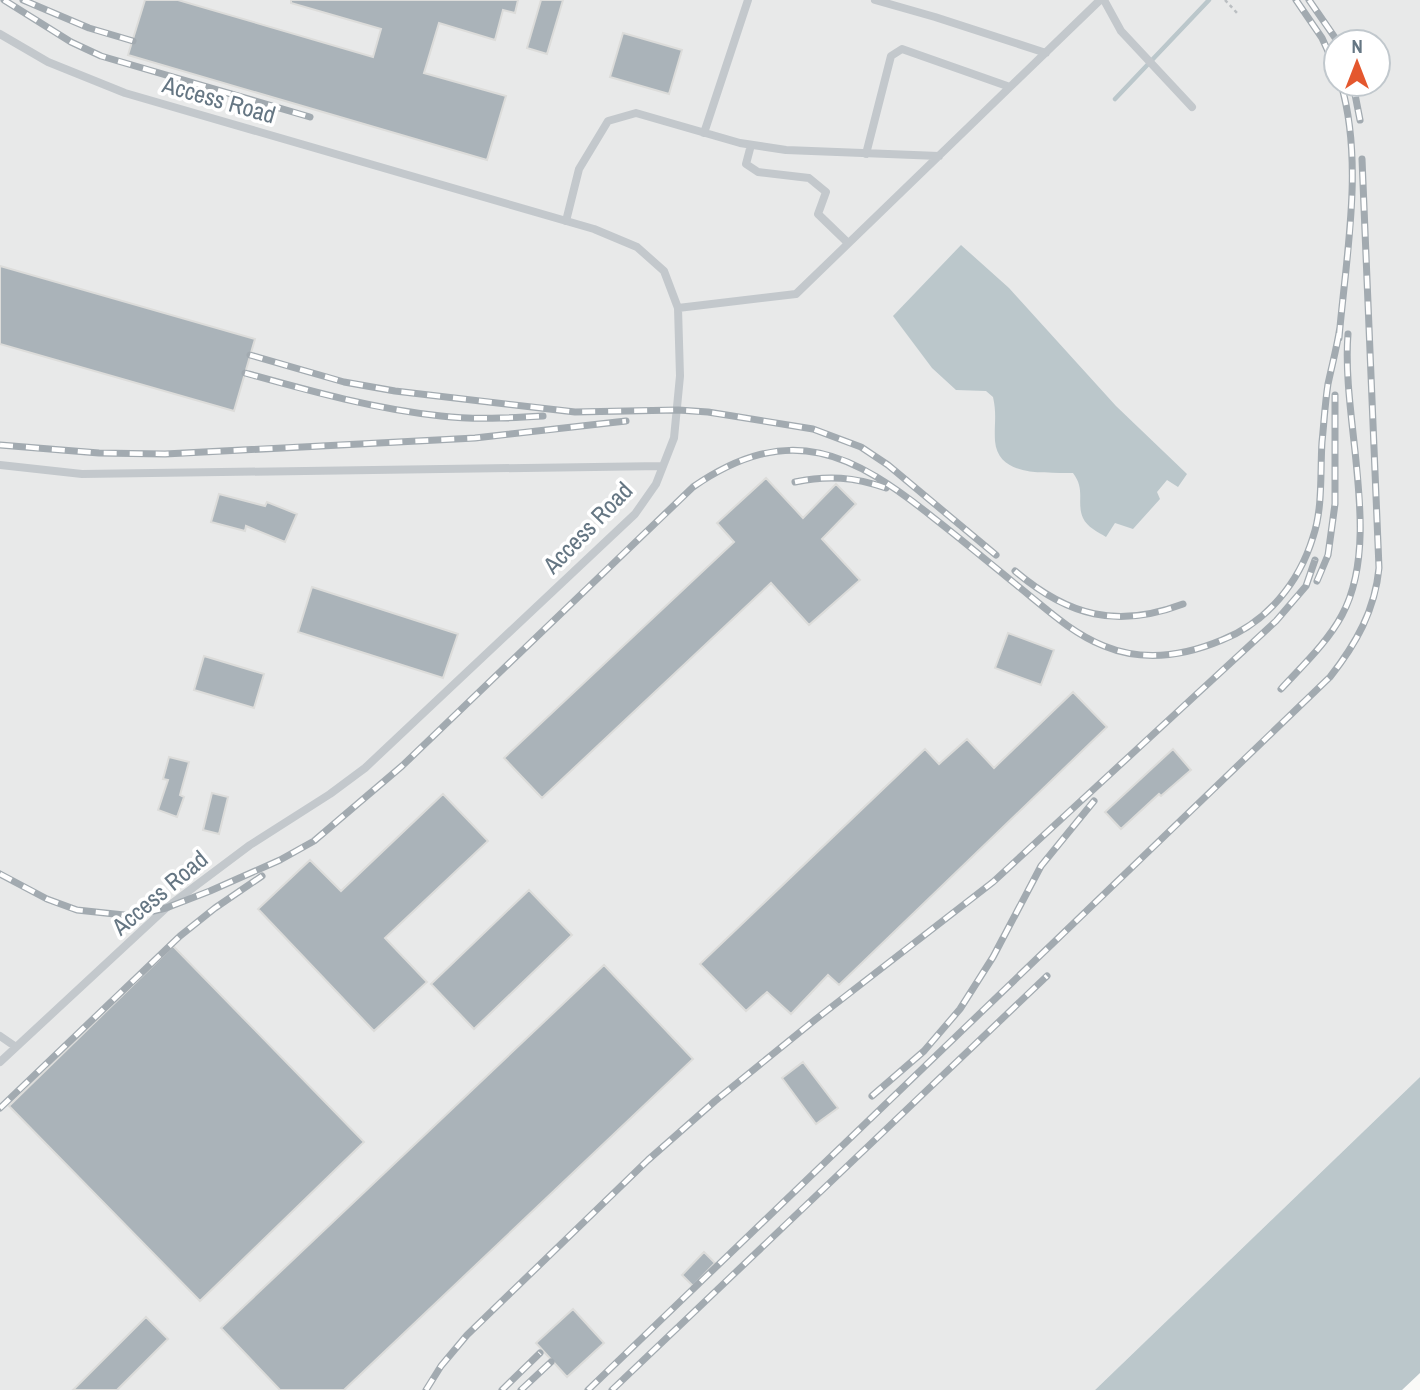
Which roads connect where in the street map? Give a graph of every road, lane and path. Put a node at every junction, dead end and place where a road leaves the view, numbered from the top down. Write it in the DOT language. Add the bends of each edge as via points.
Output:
graph roads {
  1 [pos="748,0"];
  2 [pos="875,0"];
  3 [pos="1102,0"];
  4 [pos="1225,0"];
  5 [pos="1238,14"];
  6 [pos="0,34"];
  7 [pos="1046,53"];
  8 [pos="1010,87"];
  9 [pos="1192,107"];
  10 [pos="704,133"];
  11 [pos="751,145"];
  12 [pos="866,154"];
  13 [pos="939,156"];
  14 [pos="566,221"];
  15 [pos="848,243"];
  16 [pos="678,308"];
  17 [pos="0,465"];
  18 [pos="663,466"];
  19 [pos="0,1036"];
  20 [pos="16,1047"];
  21 [pos="0,1062"];
  1 -- 10 [label="lane"];
  2 -- 7 [label="lane"];
  3 -- 7 [label="lane"];
  3 -- 9 [label="lane" via="1121,31"];
  4 -- 5 [label="path"];
  6 -- 14 [label="lane, Access Road" via="48,62 125,93"];
  7 -- 8 [label="lane"];
  8 -- 12 [label="lane" via="902,49 891,56"];
  8 -- 13 [label="lane"];
  10 -- 11 [label="lane"];
  10 -- 14 [label="lane" via="636,113 608,121 579,169"];
  11 -- 12 [label="lane"];
  11 -- 15 [label="lane" via="746,164 758,172 809,178 826,192 818,214"];
  12 -- 13 [label="lane"];
  13 -- 15 [label="lane"];
  14 -- 16 [label="lane, Access Road" via="638,247 664,271"];
  15 -- 16 [label="lane" via="796,294"];
  16 -- 18 [label="lane, Access Road" via="678,410"];
  17 -- 18 [label="lane" via="82,474"];
  18 -- 20 [label="lane, Access Road" via="635,514 365,768 166,908"];
  19 -- 20 [label="lane"];
  20 -- 21 [label="lane, Access Road"];
}
